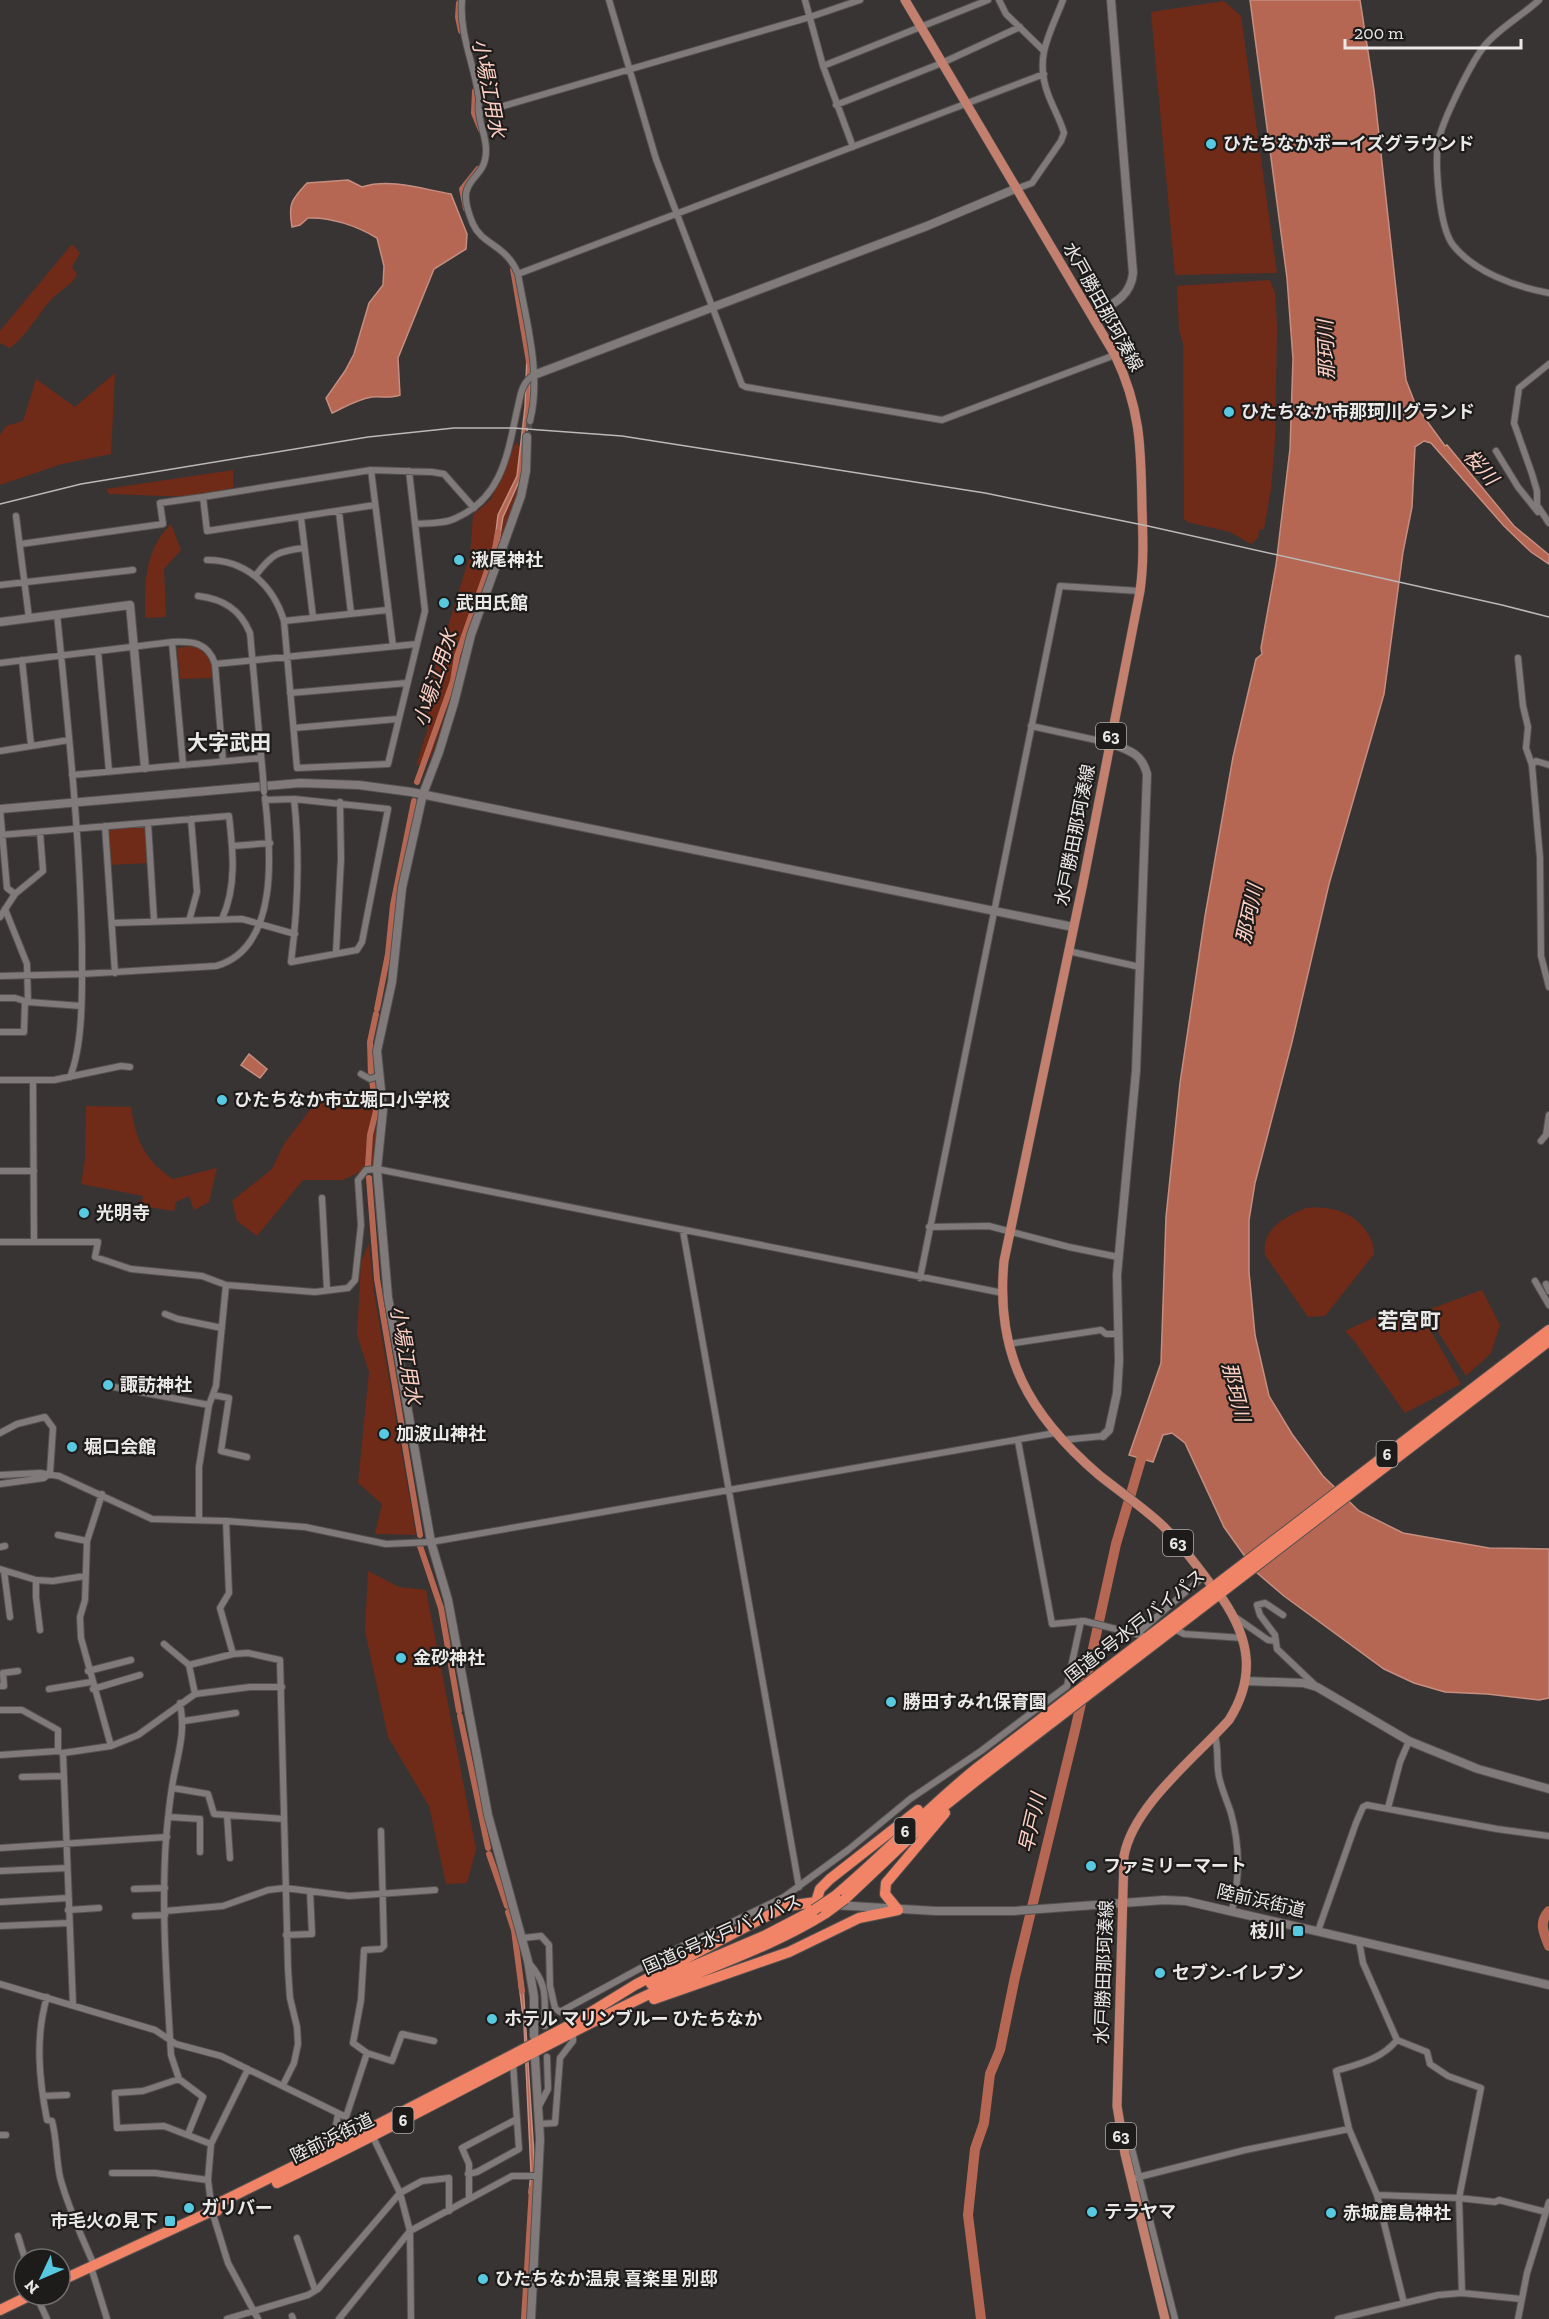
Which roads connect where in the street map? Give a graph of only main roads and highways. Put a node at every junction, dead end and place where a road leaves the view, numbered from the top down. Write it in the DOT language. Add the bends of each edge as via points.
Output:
graph roads {
  1 [pos="905,0"];
  2 [pos="1549,1330"];
  3 [pos="1549,1341"];
  4 [pos="1207,1579"];
  5 [pos="1228,1581"];
  6 [pos="1222,1598"];
  7 [pos="977,1768"];
  8 [pos="977,1780"];
  9 [pos="840,1898"];
  10 [pos="815,1906"];
  11 [pos="578,2020"];
  12 [pos="592,2022"];
  13 [pos="371,2133"];
  14 [pos="212,2211"];
  15 [pos="72,2276"];
  16 [pos="1165,2319"];
  1 -- 4 [label="main road, 水戸勝田那珂湊線 / 63" via="1115,355 1131,393 1140,440 1140,591 1004,1261 1003,1319 1027,1394 1059,1436 1171,1534"];
  2 -- 5 [label="highway, 国道6号水戸バイパス / 6"];
  3 -- 5 [label="highway, 国道6号水戸バイパス / 6"];
  5 -- 7 [label="highway, 国道6号水戸バイパス / 6" via="1143,1635 1106,1669"];
  5 -- 8 [label="highway, 国道6号水戸バイパス / 6"];
  6 -- 16 [label="main road, 水戸勝田那珂湊線 / 63" via="1235,1617 1247,1662 1236,1710 1149,1804 1128,1838 1124,1856 1118,2124 1135,2177"];
  7 -- 9 [label="highway, 国道6号水戸バイパス / 6" via="931,1806"];
  7 -- 10 [label="highway" via="928,1801 830,1879 820,1889"];
  8 -- 9 [label="highway, 国道6号水戸バイパス / 6"];
  8 -- 12 [label="highway" via="886,1883 885,1894 898,1910 859,1918 780,1955"];
  9 -- 10 [label="highway, 国道6号水戸バイパス / 6, bridge"];
  9 -- 12 [label="highway, 国道6号水戸バイパス / 6, bridge" via="826,1913 784,1937"];
  10 -- 11 [label="highway, 国道6号水戸バイパス / 6" via="766,1935"];
  10 -- 11 [label="highway" via="785,1902"];
  11 -- 13 [label="highway, 陸前浜街道 / 6"];
  12 -- 13 [label="highway, 陸前浜街道 / 6"];
  13 -- 14 [label="highway, 陸前浜街道 / 6"];
  13 -- 14 [label="highway, 陸前浜街道 / 6" via="215,2205"];
  14 -- 15 [label="highway, 陸前浜街道 / 6"];
}
